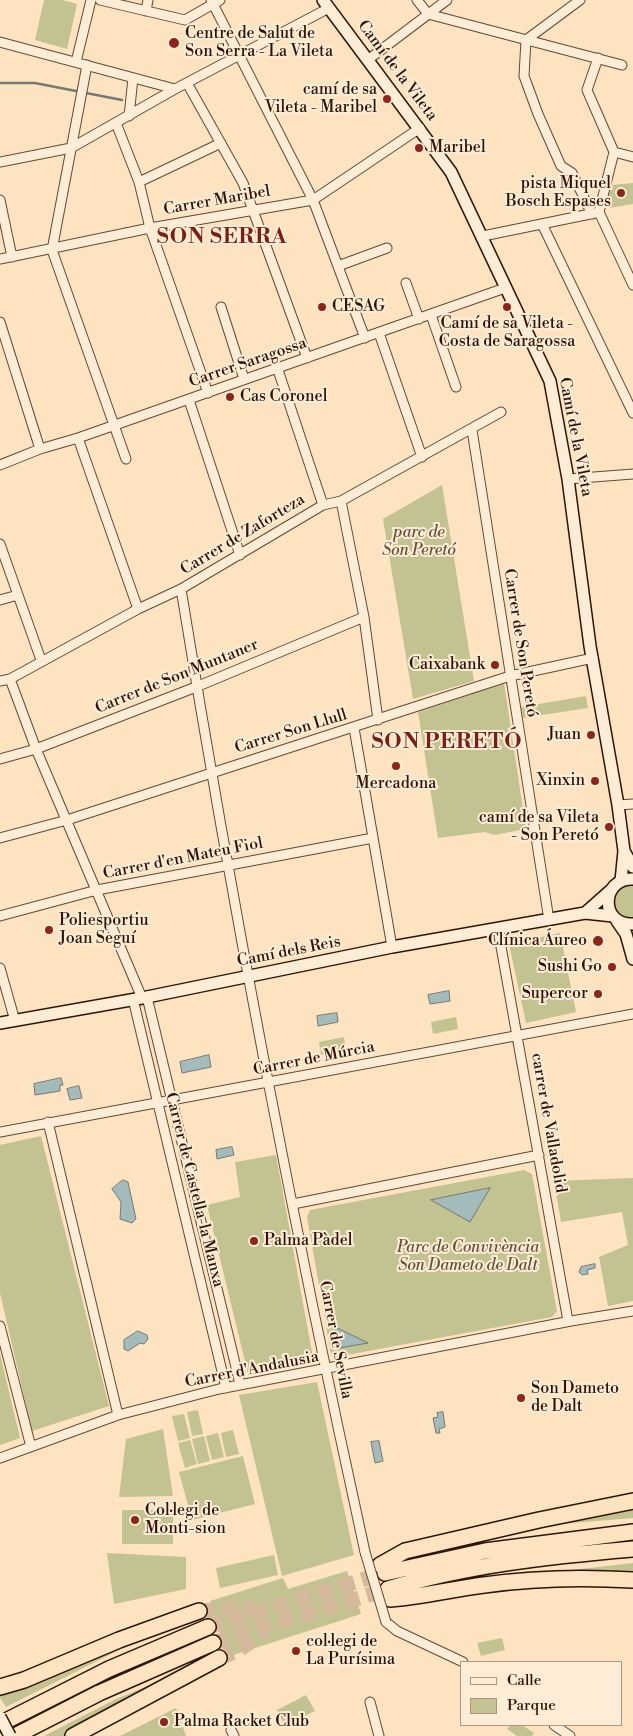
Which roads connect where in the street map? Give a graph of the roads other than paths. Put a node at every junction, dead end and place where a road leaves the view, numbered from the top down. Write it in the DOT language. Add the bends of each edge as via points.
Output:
graph roads {
  1 [pos="91,0"];
  2 [pos="100,0"];
  3 [pos="148,0"];
  4 [pos="417,0"];
  5 [pos="447,0"];
  6 [pos="580,0"];
  7 [pos="215,1"];
  8 [pos="326,4"];
  9 [pos="146,11"];
  10 [pos="428,14"];
  11 [pos="526,40"];
  12 [pos="0,42"];
  13 [pos="240,56"];
  14 [pos="598,58"];
  15 [pos="369,59"];
  16 [pos="76,62"];
  17 [pos="86,65"];
  18 [pos="622,65"];
  19 [pos="133,78"];
  20 [pos="187,82"];
  21 [pos="175,89"];
  22 [pos="129,116"];
  23 [pos="116,123"];
  24 [pos="420,128"];
  25 [pos="221,143"];
  26 [pos="71,148"];
  27 [pos="614,152"];
  28 [pos="633,157"];
  29 [pos="0,162"];
  30 [pos="139,182"];
  31 [pos="0,200"];
  32 [pos="313,200"];
  33 [pos="254,210"];
  34 [pos="595,213"];
  35 [pos="542,226"];
  36 [pos="150,228"];
  37 [pos="483,236"];
  38 [pos="387,248"];
  39 [pos="52,250"];
  40 [pos="12,257"];
  41 [pos="0,259"];
  42 [pos="338,266"];
  43 [pos="406,283"];
  44 [pos="633,285"];
  45 [pos="505,288"];
  46 [pos="220,307"];
  47 [pos="431,315"];
  48 [pos="419,319"];
  49 [pos="0,322"];
  50 [pos="379,333"];
  51 [pos="365,338"];
  52 [pos="307,358"];
  53 [pos="277,367"];
  54 [pos="244,379"];
  55 [pos="456,387"];
  56 [pos="208,393"];
  57 [pos="189,400"];
  58 [pos="629,400"];
  59 [pos="501,412"];
  60 [pos="633,413"];
  61 [pos="114,426"];
  62 [pos="472,430"];
  63 [pos="78,438"];
  64 [pos="40,449"];
  65 [pos="422,457"];
  66 [pos="126,459"];
  67 [pos="0,465"];
  68 [pos="633,474"];
  69 [pos="568,479"];
  70 [pos="341,501"];
  71 [pos="322,505"];
  72 [pos="0,544"];
  73 [pos="240,555"];
  74 [pos="180,589"];
  75 [pos="18,595"];
  76 [pos="0,600"];
  77 [pos="138,609"];
  78 [pos="364,617"];
  79 [pos="593,658"];
  80 [pos="41,660"];
  81 [pos="510,676"];
  82 [pos="10,679"];
  83 [pos="0,681"];
  84 [pos="196,687"];
  85 [pos="378,720"];
  86 [pos="354,728"];
  87 [pos="36,749"];
  88 [pos="0,759"];
  89 [pos="211,773"];
  90 [pos="633,804"];
  91 [pos="618,805"];
  92 [pos="67,820"];
  93 [pos="0,838"];
  94 [pos="373,838"];
  95 [pos="624,851"];
  96 [pos="226,866"];
  97 [pos="633,867"];
  98 [pos="633,879"];
  99 [pos="621,881"];
  100 [pos="97,890"];
  101 [pos="610,890"];
  102 [pos="585,913"];
  103 [pos="0,916"];
  104 [pos="615,918"];
  105 [pos="549,920"];
  106 [pos="633,924"];
  107 [pos="498,930"];
  108 [pos="392,947"];
  109 [pos="633,958"];
  110 [pos="0,968"];
  111 [pos="248,977"];
  112 [pos="141,998"];
  113 [pos="633,1014"];
  114 [pos="15,1020"];
  115 [pos="0,1023"];
  116 [pos="517,1035"];
  117 [pos="269,1083"];
  118 [pos="173,1100"];
  119 [pos="157,1103"];
  120 [pos="48,1122"];
  121 [pos="0,1132"];
  122 [pos="539,1156"];
  123 [pos="293,1204"];
  124 [pos="633,1311"];
  125 [pos="568,1321"];
  126 [pos="0,1326"];
  127 [pos="326,1370"];
  128 [pos="240,1384"];
  129 [pos="226,1388"];
  130 [pos="118,1416"];
  131 [pos="31,1447"];
  132 [pos="0,1458"];
  133 [pos="633,1501"];
  134 [pos="633,1532"];
  135 [pos="633,1549"];
  136 [pos="632,1580"];
  137 [pos="199,1611"];
  138 [pos="208,1627"];
  139 [pos="213,1643"];
  140 [pos="90,1652"];
  141 [pos="219,1658"];
  142 [pos="461,1661"];
  143 [pos="0,1676"];
  144 [pos="0,1687"];
  145 [pos="370,1702"];
  146 [pos="0,1717"];
  147 [pos="102,1719"];
  148 [pos="0,1724"];
  149 [pos="555,1726"];
  150 [pos="10,1736"];
  151 [pos="15,1736"];
  152 [pos="73,1736"];
  153 [pos="80,1736"];
  154 [pos="378,1736"];
  155 [pos="570,1736"];
  1 -- 16 [label="street"];
  2 -- 9 [label="street"];
  3 -- 9 [label="street"];
  4 -- 10 [label="street"];
  5 -- 10 [label="street"];
  6 -- 11 [label="street"];
  7 -- 9 [label="street" via="185,20"];
  7 -- 13 [label="street"];
  8 -- 13 [label="street"];
  8 -- 15 [label="street, Camí de la Vileta"];
  10 -- 11 [label="street"];
  10 -- 15 [label="street"];
  11 -- 14 [label="street"];
  11 -- 34 [label="street" via="524,76 538,114 561,166 572,173"];
  12 -- 16 [label="street"];
  13 -- 20 [label="street"];
  13 -- 32 [label="street"];
  14 -- 18 [label="street"];
  14 -- 27 [label="street" via="588,90"];
  15 -- 24 [label="street, Camí de la Vileta"];
  16 -- 17 [label="street"];
  17 -- 19 [label="street"];
  17 -- 26 [label="street"];
  19 -- 21 [label="street"];
  19 -- 22 [label="street"];
  20 -- 21 [label="street"];
  20 -- 25 [label="street"];
  21 -- 22 [label="street"];
  22 -- 23 [label="street"];
  23 -- 26 [label="street"];
  23 -- 30 [label="street"];
  24 -- 32 [label="street, Carrer Maribel"];
  24 -- 37 [label="street, Camí de la Vileta" via="452,172"];
  25 -- 30 [label="street"];
  25 -- 33 [label="street"];
  26 -- 29 [label="street"];
  26 -- 39 [label="street"];
  27 -- 28 [label="street"];
  27 -- 34 [label="street"];
  30 -- 36 [label="street"];
  31 -- 40 [label="street"];
  32 -- 33 [label="street, Carrer Maribel"];
  32 -- 42 [label="street"];
  33 -- 36 [label="street, Carrer Maribel"];
  33 -- 52 [label="street"];
  34 -- 35 [label="street"];
  34 -- 44 [label="street"];
  35 -- 37 [label="street"];
  35 -- 58 [label="street"];
  36 -- 39 [label="street, Carrer Maribel"];
  36 -- 56 [label="street"];
  37 -- 45 [label="street, Camí de la Vileta"];
  38 -- 42 [label="street"];
  39 -- 40 [label="street, Carrer Maribel"];
  39 -- 61 [label="street"];
  40 -- 41 [label="street, Carrer Maribel"];
  42 -- 51 [label="street"];
  43 -- 48 [label="street"];
  45 -- 47 [label="street, Carrer Saragossa"];
  45 -- 69 [label="street, Camí de la Vileta" via="550,381"];
  46 -- 54 [label="street"];
  47 -- 48 [label="street, Carrer Saragossa"];
  47 -- 55 [label="street"];
  48 -- 50 [label="street, Carrer Saragossa"];
  49 -- 64 [label="street"];
  50 -- 51 [label="street, Carrer Saragossa"];
  50 -- 65 [label="street"];
  51 -- 52 [label="street, Carrer Saragossa"];
  52 -- 53 [label="street, Carrer Saragossa"];
  53 -- 54 [label="street, Carrer Saragossa"];
  53 -- 71 [label="street"];
  54 -- 56 [label="street, Carrer Saragossa"];
  56 -- 57 [label="street, Carrer Saragossa"];
  57 -- 61 [label="street, Carrer Saragossa"];
  57 -- 73 [label="street"];
  58 -- 60 [label="street"];
  59 -- 62 [label="street, Carrer de Zaforteza"];
  61 -- 63 [label="street, Carrer Saragossa"];
  61 -- 66 [label="street"];
  62 -- 65 [label="street, Carrer de Zaforteza"];
  62 -- 81 [label="street, Carrer de Son Peretó"];
  63 -- 64 [label="street, Carrer Saragossa"];
  63 -- 77 [label="street"];
  64 -- 67 [label="street, Carrer Saragossa"];
  65 -- 70 [label="street, Carrer de Zaforteza"];
  68 -- 69 [label="street"];
  69 -- 79 [label="street, Camí de la Vileta"];
  70 -- 71 [label="street, Carrer de Zaforteza"];
  70 -- 78 [label="street"];
  71 -- 73 [label="street, Carrer de Zaforteza"];
  72 -- 75 [label="street"];
  73 -- 74 [label="street, Carrer de Zaforteza"];
  74 -- 77 [label="street, Carrer de Zaforteza"];
  74 -- 84 [label="street, Carrer de Sevilla"];
  75 -- 76 [label="street"];
  75 -- 80 [label="street"];
  77 -- 80 [label="street, Carrer de Zaforteza"];
  78 -- 84 [label="street, Carrer de Son Muntaner"];
  78 -- 85 [label="street"];
  79 -- 81 [label="street, Carrer Son Llull"];
  79 -- 91 [label="street, Camí de la Vileta"];
  80 -- 82 [label="street, Carrer de Zaforteza"];
  81 -- 85 [label="street, Carrer Son Llull"];
  81 -- 105 [label="street, Carrer de Son Peretó"];
  82 -- 83 [label="street, Carrer de Zaforteza"];
  82 -- 87 [label="street"];
  84 -- 87 [label="street, Carrer de Son Muntaner"];
  84 -- 89 [label="street, Carrer de Sevilla"];
  85 -- 86 [label="street, Carrer Son Llull"];
  86 -- 89 [label="street, Carrer Son Llull"];
  86 -- 94 [label="street"];
  87 -- 88 [label="street, Carrer de Son Muntaner"];
  87 -- 92 [label="street"];
  89 -- 92 [label="street, Carrer Son Llull"];
  89 -- 96 [label="street, Carrer de Sevilla"];
  90 -- 91 [label="street"];
  91 -- 95 [label="street, Camí de la Vileta"];
  92 -- 93 [label="street, Carrer Son Llull"];
  92 -- 100 [label="street"];
  94 -- 96 [label="street, Carrer d'en Mateu Fiol"];
  94 -- 108 [label="street"];
  95 -- 97 [label="street, Camí de la Vileta"];
  95 -- 99 [label="street, Camí de la Vileta"];
  96 -- 100 [label="street, Carrer d'en Mateu Fiol"];
  96 -- 111 [label="street, Carrer de Sevilla"];
  98 -- 99 [label="street"];
  99 -- 101 [label="street"];
  100 -- 103 [label="street, Carrer d'en Mateu Fiol"];
  100 -- 112 [label="street"];
  101 -- 102 [label="street"];
  101 -- 104 [label="street" via="608,904"];
  102 -- 104 [label="street, Camí dels Reis"];
  102 -- 105 [label="street, Camí dels Reis"];
  104 -- 106 [label="street, Camí dels Reis"];
  104 -- 109 [label="street" via="626,934"];
  105 -- 107 [label="street, Camí dels Reis"];
  107 -- 108 [label="street, Camí dels Reis"];
  107 -- 116 [label="street, carrer de Valladolid"];
  108 -- 111 [label="street, Camí dels Reis"];
  110 -- 114 [label="street"];
  111 -- 112 [label="street, Camí dels Reis"];
  111 -- 117 [label="street, Carrer de Sevilla"];
  112 -- 114 [label="street, Camí dels Reis"];
  112 -- 118 [label="street, Carrer de Castella-la Manxa"];
  112 -- 119 [label="street, Carrer de Castella-la Manxa"];
  113 -- 116 [label="street, Carrer de Múrcia"];
  114 -- 115 [label="street, Camí dels Reis"];
  116 -- 117 [label="street, Carrer de Múrcia"];
  116 -- 122 [label="street, carrer de Valladolid"];
  117 -- 118 [label="street, Carrer de Múrcia"];
  117 -- 123 [label="street, Carrer de Sevilla"];
  118 -- 119 [label="street, Carrer de Múrcia"];
  118 -- 128 [label="street, Carrer de Castella-la Manxa"];
  119 -- 120 [label="street, Carrer de Múrcia"];
  119 -- 129 [label="street, Carrer de Castella-la Manxa"];
  120 -- 121 [label="street, Carrer de Múrcia"];
  120 -- 130 [label="street"];
  122 -- 123 [label="street"];
  122 -- 125 [label="street, carrer de Valladolid"];
  123 -- 127 [label="street, Carrer de Sevilla"];
  124 -- 125 [label="street, Carrer d'Andalusia"];
  125 -- 127 [label="street, Carrer d'Andalusia"];
  126 -- 131 [label="street"];
  127 -- 128 [label="street, Carrer d'Andalusia"];
  127 -- 142 [label="street, Carrer de Sevilla, bridge" via="365,1552 386,1622 397,1631"];
  128 -- 129 [label="street, Carrer d'Andalusia"];
  129 -- 130 [label="street, Carrer d'Andalusia"];
  130 -- 131 [label="street, Carrer d'Andalusia"];
  131 -- 132 [label="street, Carrer d'Andalusia"];
  133 -- 134 [label="highway" via="405,1552 382,1569 526,1544"];
  135 -- 136 [label="highway" via="526,1561 437,1577 389,1594 422,1597 522,1581"];
  137 -- 140 [label="highway"];
  138 -- 148 [label="highway" via="115,1666"];
  139 -- 151 [label="highway" via="99,1693"];
  140 -- 143 [label="highway" via="21,1673"];
  140 -- 144 [label="highway"];
  141 -- 147 [label="highway"];
  145 -- 154 [label="street"];
  146 -- 150 [label="street, bridge"];
  147 -- 152 [label="highway"];
  147 -- 153 [label="highway"];
  149 -- 155 [label="street"];
}
